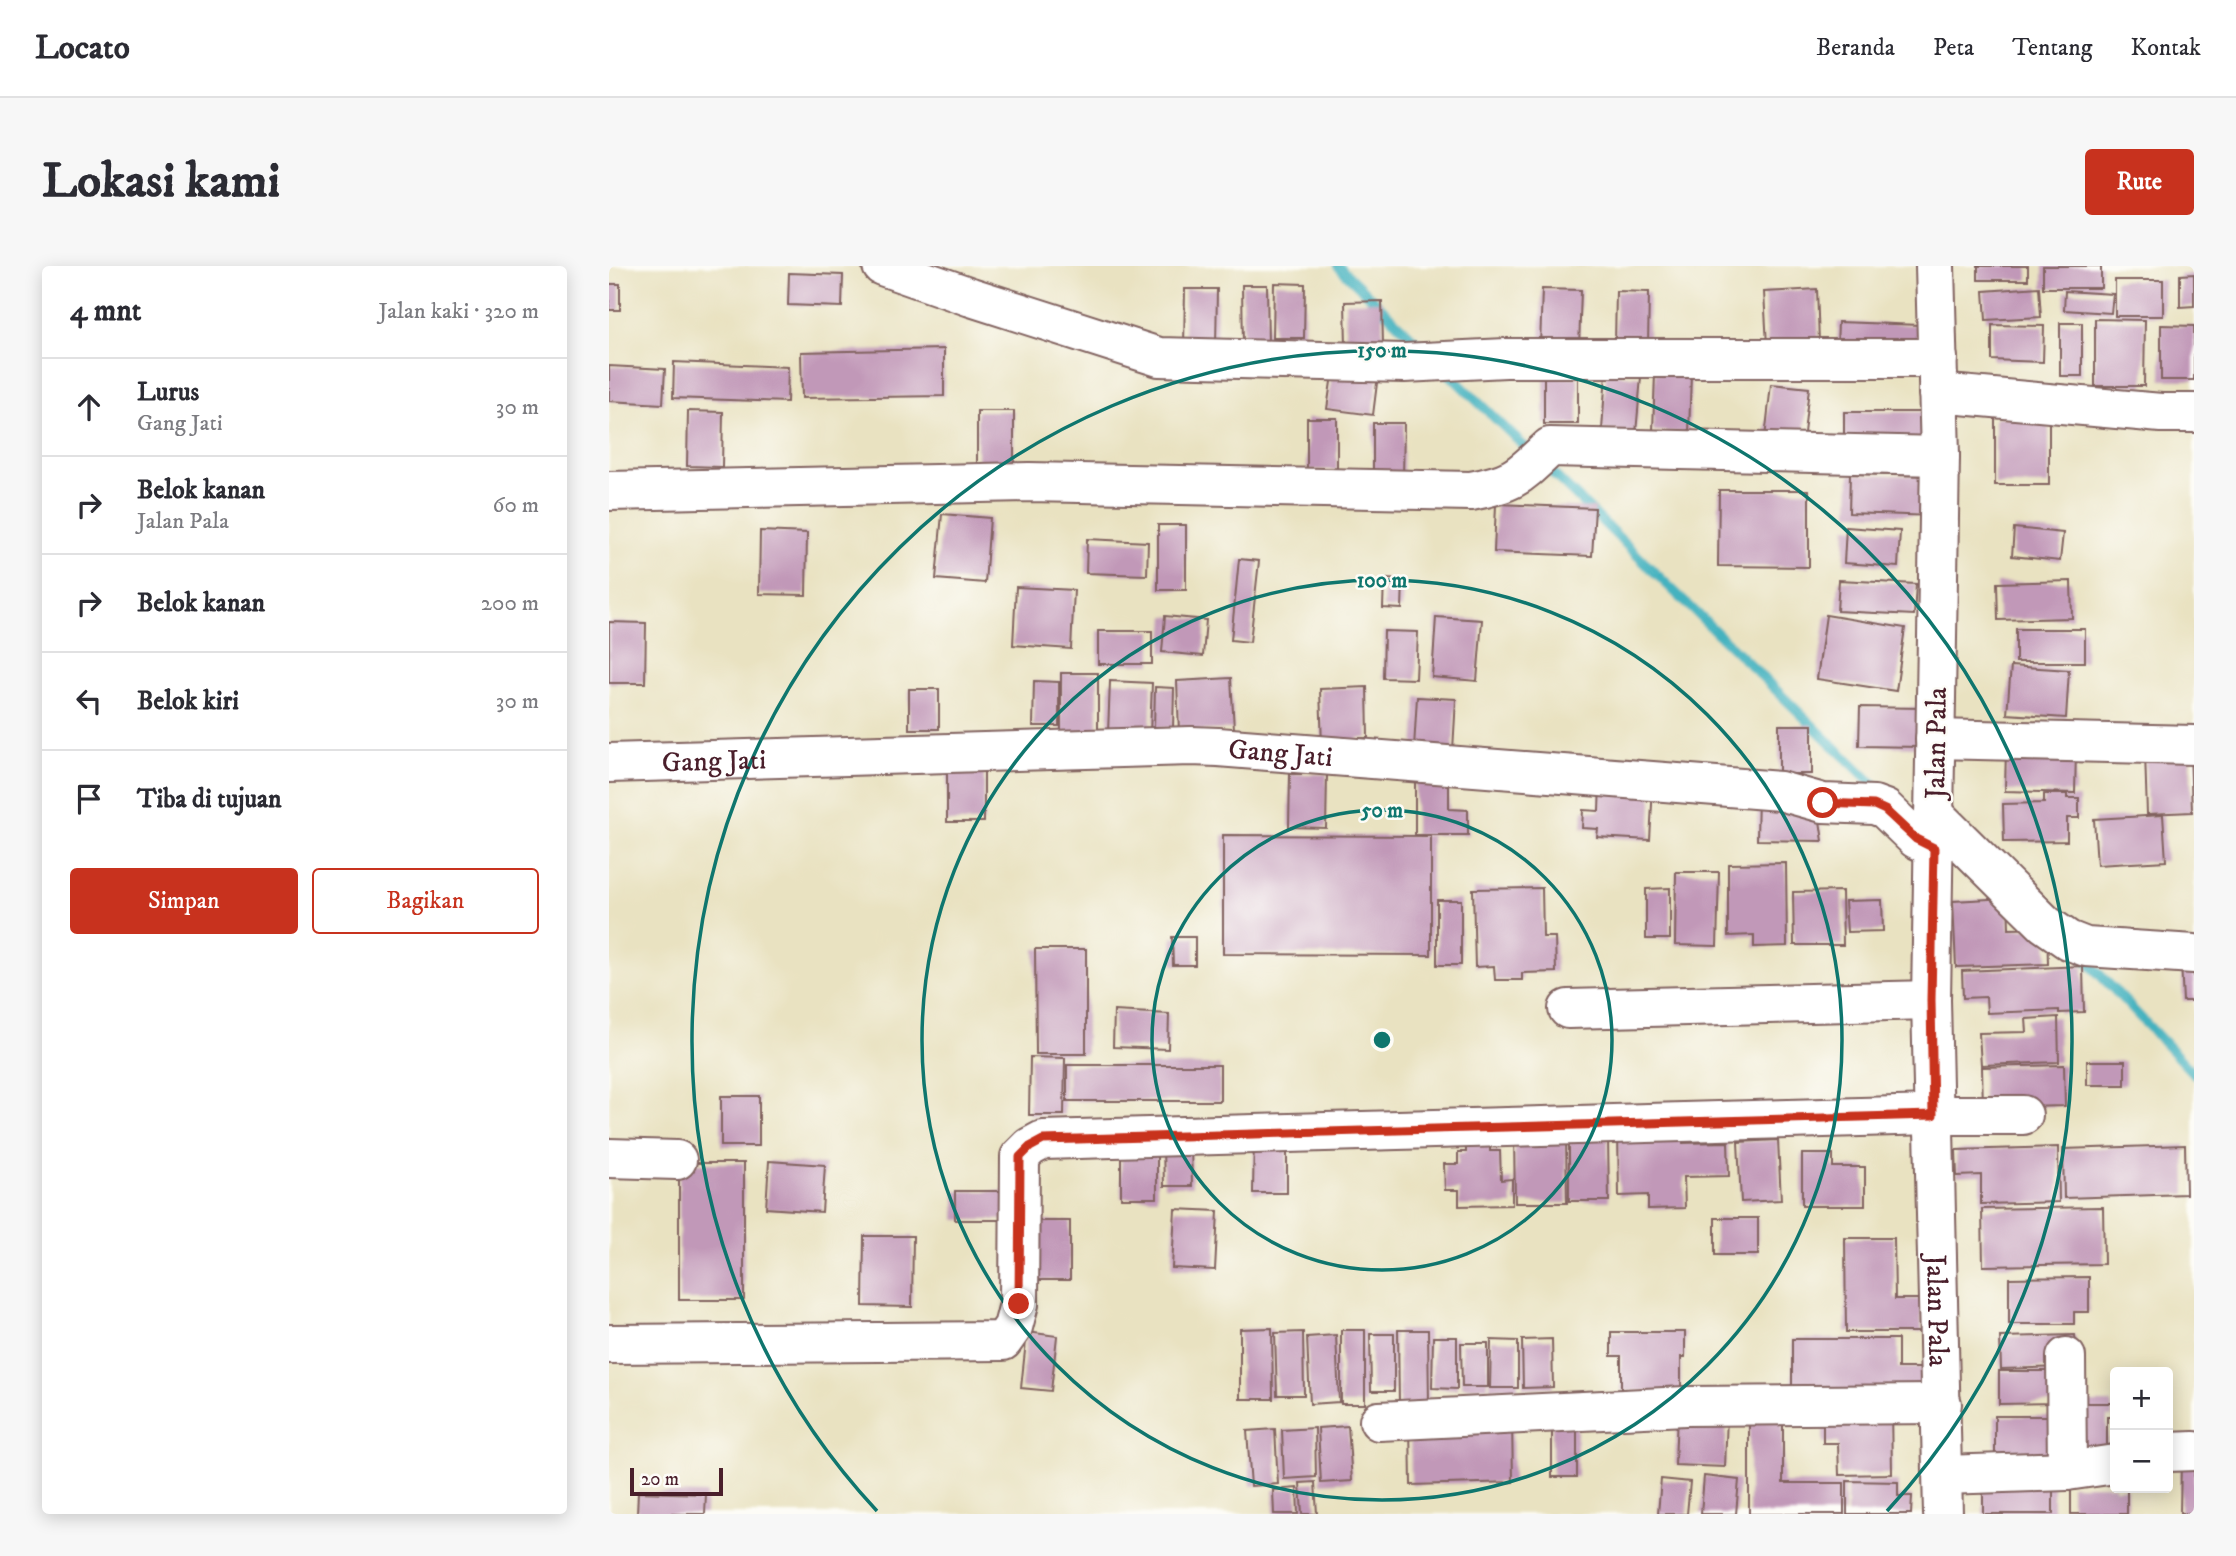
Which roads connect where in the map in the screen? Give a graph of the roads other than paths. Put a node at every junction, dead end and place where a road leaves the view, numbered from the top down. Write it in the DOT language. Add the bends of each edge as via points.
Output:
graph roads {
  1 [pos="882,266"];
  2 [pos="1935,266"];
  3 [pos="1938,376"];
  4 [pos="2194,413"];
  5 [pos="1940,456"];
  6 [pos="609,491"];
  7 [pos="1935,739"];
  8 [pos="2194,745"];
  9 [pos="609,763"];
  10 [pos="1934,831"];
  11 [pos="2194,954"];
  12 [pos="1931,1000"];
  13 [pos="1568,1009"];
  14 [pos="1933,1115"];
  15 [pos="2023,1115"];
  16 [pos="609,1158"];
  17 [pos="677,1160"];
  18 [pos="609,1344"];
  19 [pos="2066,1357"];
  20 [pos="1942,1404"];
  21 [pos="1379,1421"];
  22 [pos="2194,1451"];
  23 [pos="2173,1452"];
  24 [pos="2110,1465"];
  25 [pos="2067,1471"];
  26 [pos="1943,1475"];
  27 [pos="1943,1514"];
  1 -- 3 [label="street" via="1159,357 1404,363 1506,358"];
  2 -- 3 [label="street, Jalan Pala"];
  3 -- 4 [label="street" via="2161,413"];
  3 -- 5 [label="street, Jalan Pala"];
  5 -- 6 [label="street" via="1550,447 1519,477 1471,491 1029,482"];
  5 -- 7 [label="street, Jalan Pala"];
  7 -- 8 [label="street"];
  7 -- 10 [label="street, Jalan Pala"];
  9 -- 10 [label="street, Gang Jati" via="1218,747 1780,791 1823,803 1874,805 1916,839"];
  10 -- 11 [label="street, Gang Jati" via="2068,940 2086,947"];
  10 -- 12 [label="street, Jalan Pala"];
  12 -- 13 [label="street"];
  12 -- 14 [label="street, Jalan Pala"];
  14 -- 15 [label="street"];
  14 -- 18 [label="street" via="1043,1140 1020,1157 1019,1304 1013,1327 1003,1341"];
  14 -- 20 [label="street, Jalan Pala"];
  16 -- 17 [label="street"];
  19 -- 25 [label="street"];
  20 -- 21 [label="street" via="1685,1406"];
  20 -- 26 [label="street, Jalan Pala"];
  22 -- 23 [label="street"];
  24 -- 25 [label="street"];
  25 -- 26 [label="street"];
  26 -- 27 [label="street, Jalan Pala"];
}
